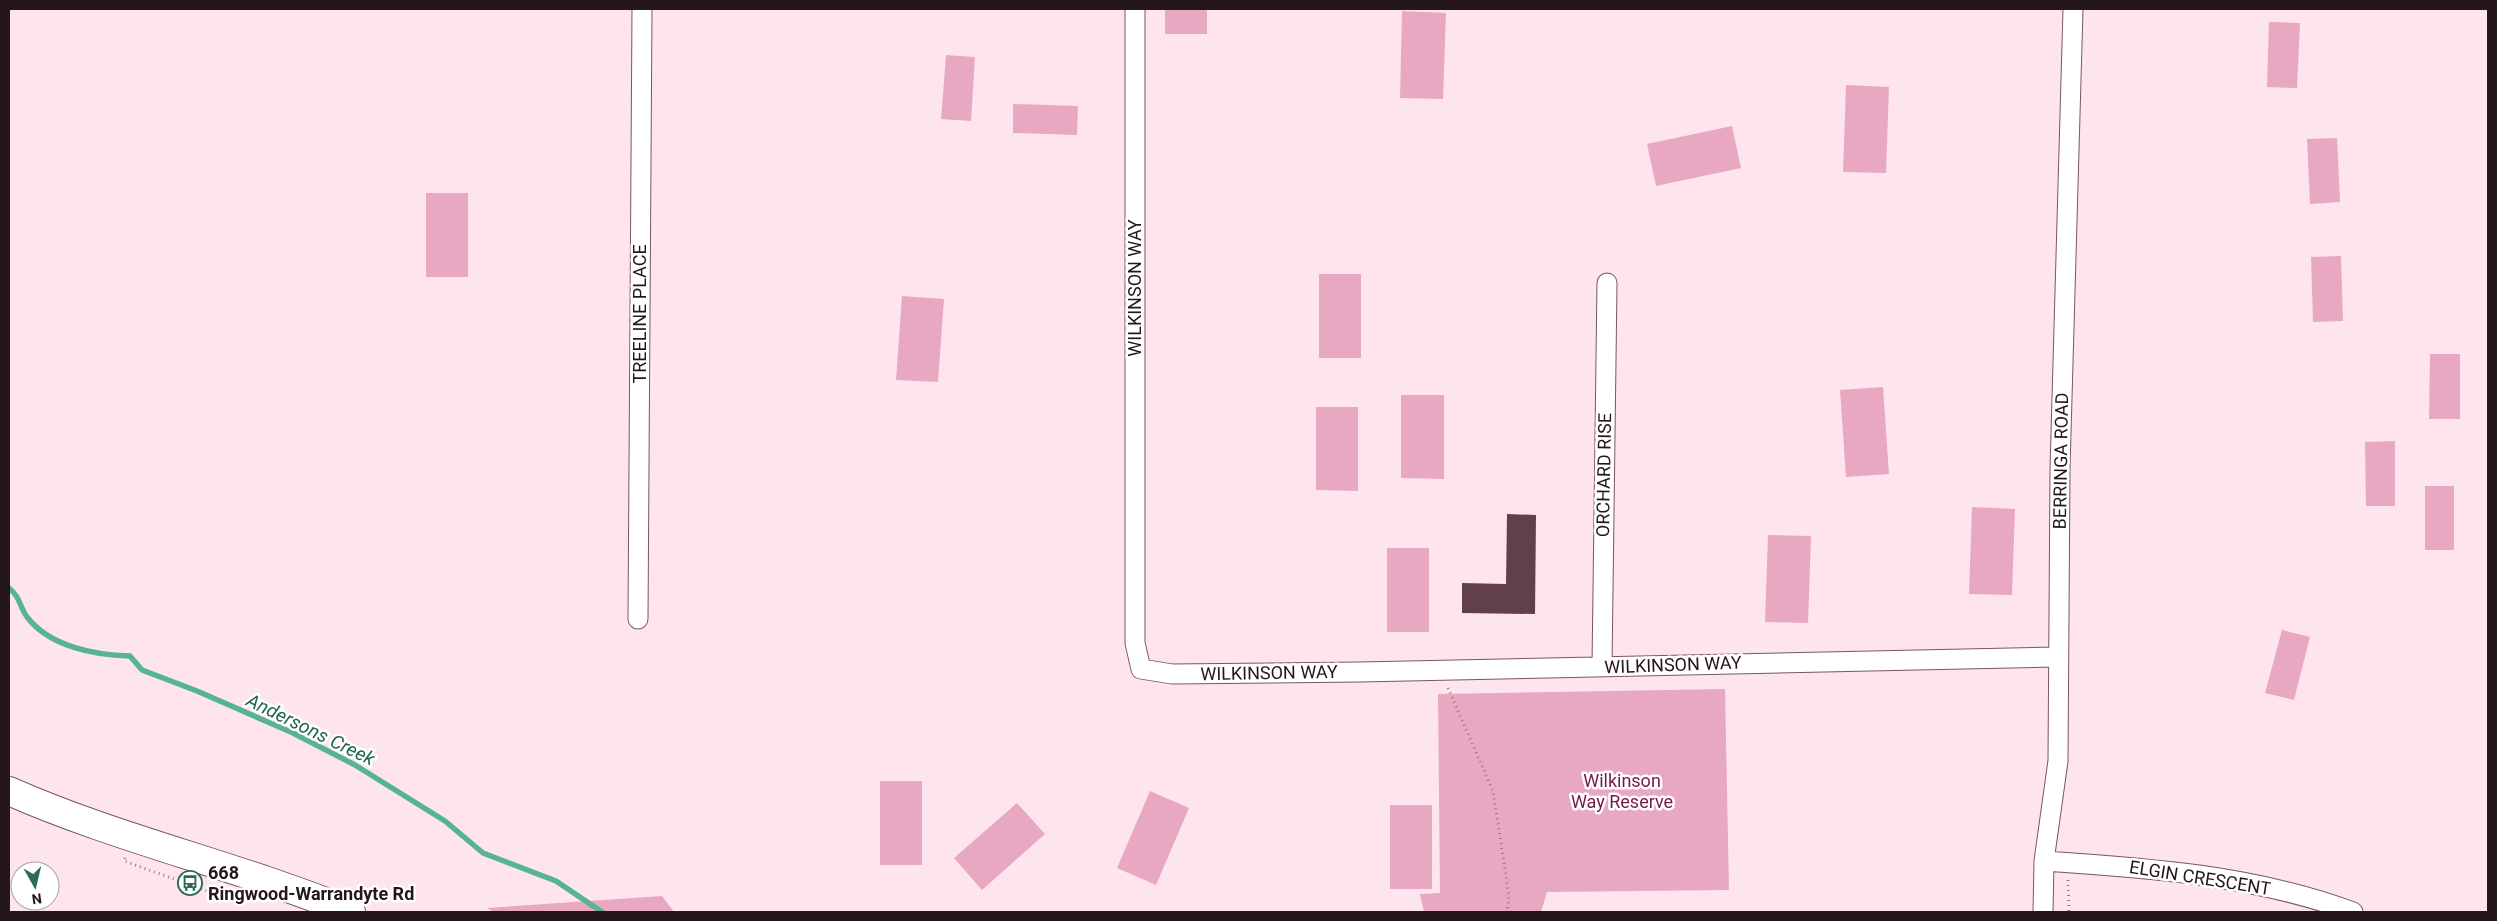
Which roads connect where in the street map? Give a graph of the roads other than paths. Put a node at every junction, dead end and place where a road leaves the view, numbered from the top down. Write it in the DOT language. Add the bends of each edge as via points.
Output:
graph roads {
  1 [pos="642,9"];
  2 [pos="1135,9"];
  3 [pos="2073,9"];
  4 [pos="1607,283"];
  5 [pos="638,619"];
  6 [pos="2058,657"];
  7 [pos="1602,667"];
  8 [pos="9,791"];
  9 [pos="2044,861"];
  10 [pos="352,912"];
  11 [pos="2044,912"];
  12 [pos="2353,912"];
  1 -- 5 [label="street, TREELINE PLACE"];
  2 -- 7 [label="street, WILKINSON WAY" via="1135,643 1141,669 1172,674"];
  3 -- 6 [label="street, BERRINGA ROAD"];
  4 -- 7 [label="street, ORCHARD RISE"];
  6 -- 7 [label="street, WILKINSON WAY"];
  6 -- 9 [label="street, BERRINGA ROAD" via="2058,762"];
  8 -- 10 [label="main road" via="60,814 305,893"];
  9 -- 11 [label="street, BERRINGA ROAD"];
  9 -- 12 [label="street, ELGIN CRESCENT" via="2194,874 2302,896"];
}
